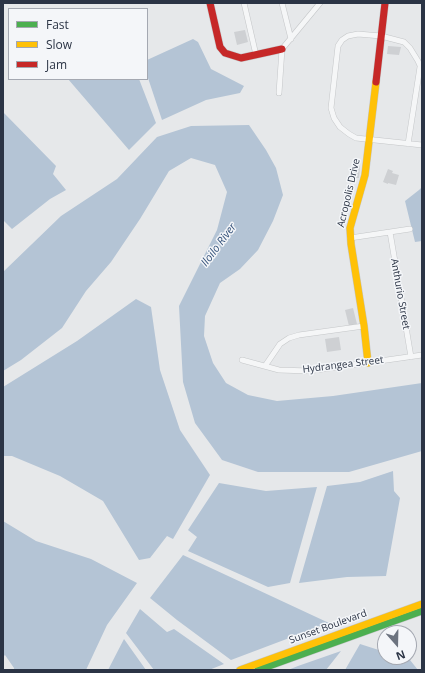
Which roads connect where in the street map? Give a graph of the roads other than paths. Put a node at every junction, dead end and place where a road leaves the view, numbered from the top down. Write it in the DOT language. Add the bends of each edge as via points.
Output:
graph roads {
  1 [pos="210,3"];
  2 [pos="244,3"];
  3 [pos="282,3"];
  4 [pos="320,3"];
  5 [pos="385,3"];
  6 [pos="381,36"];
  7 [pos="291,39"];
  8 [pos="282,49"];
  9 [pos="256,55"];
  10 [pos="421,68"];
  11 [pos="279,93"];
  12 [pos="369,140"];
  13 [pos="408,144"];
  14 [pos="422,145"];
  15 [pos="410,229"];
  16 [pos="390,232"];
  17 [pos="350,238"];
  18 [pos="364,326"];
  19 [pos="422,355"];
  20 [pos="411,357"];
  21 [pos="242,360"];
  22 [pos="368,363"];
  23 [pos="265,366"];
  24 [pos="422,604"];
  25 [pos="422,611"];
  26 [pos="240,670"];
  27 [pos="258,670"];
  1 -- 9 [label="street" via="222,50 241,58"];
  2 -- 9 [label="street"];
  3 -- 7 [label="street"];
  4 -- 7 [label="street"];
  5 -- 6 [label="street, Acropolis Drive"];
  6 -- 10 [label="street" via="404,42"];
  6 -- 12 [label="street, Acropolis Drive"];
  6 -- 12 [label="street" via="348,36 338,46 331,108 334,118 340,127 356,138"];
  7 -- 8 [label="street"];
  8 -- 9 [label="street"];
  8 -- 11 [label="street"];
  10 -- 13 [label="street"];
  12 -- 13 [label="street"];
  12 -- 17 [label="street, Acropolis Drive"];
  13 -- 14 [label="street"];
  15 -- 16 [label="street"];
  16 -- 17 [label="street"];
  16 -- 20 [label="street, Anthurio Street"];
  17 -- 18 [label="street, Acropolis Drive"];
  18 -- 22 [label="street, Acropolis Drive"];
  18 -- 23 [label="street" via="299,334 289,338 280,344"];
  19 -- 20 [label="street, Hydrangea Street"];
  20 -- 22 [label="street, Hydrangea Street"];
  21 -- 23 [label="street, Hydrangea Street"];
  22 -- 23 [label="street, Hydrangea Street" via="309,371 280,370"];
  24 -- 26 [label="street, Sunset Boulevard"];
  25 -- 27 [label="street, Sunset Boulevard"];
}
